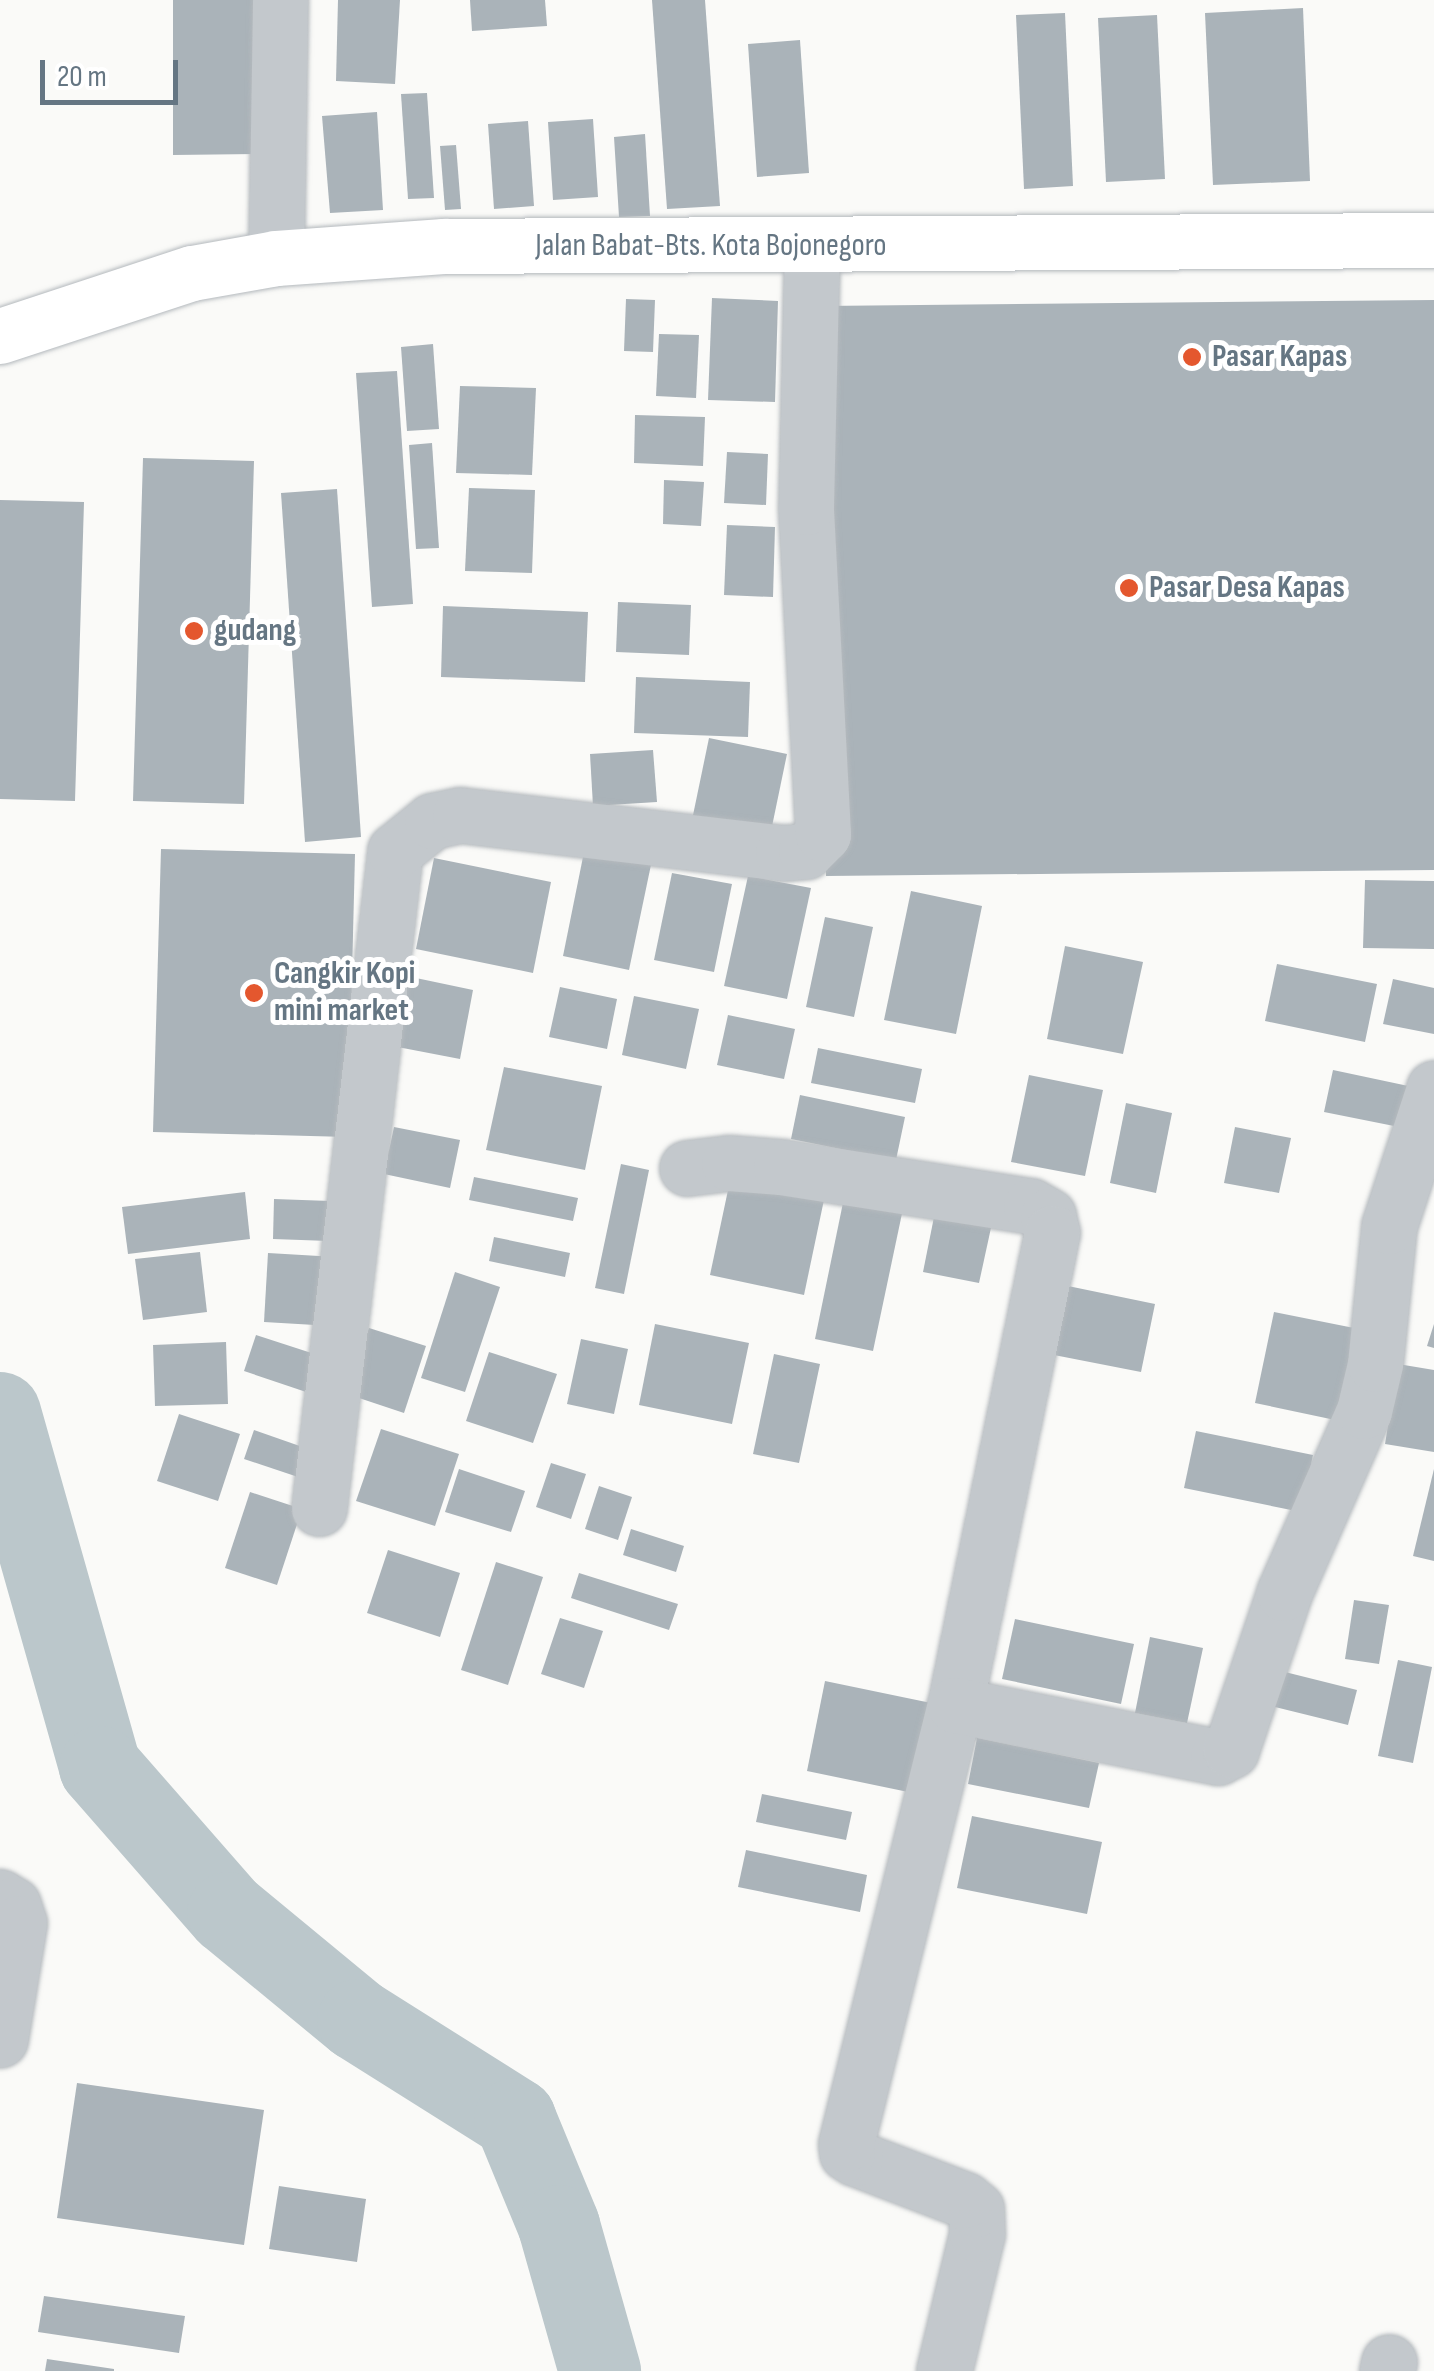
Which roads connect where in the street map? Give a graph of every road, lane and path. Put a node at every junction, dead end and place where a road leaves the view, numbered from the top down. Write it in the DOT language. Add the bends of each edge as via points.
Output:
graph roads {
  1 [pos="280,0"];
  2 [pos="1434,240"];
  3 [pos="812,247"];
  4 [pos="276,258"];
  5 [pos="0,336"];
  6 [pos="1434,1088"];
  7 [pos="687,1168"];
  8 [pos="319,1508"];
  9 [pos="954,1704"];
  10 [pos="0,1897"];
  11 [pos="0,2039"];
  12 [pos="944,2371"];
  1 -- 4 [label="street"];
  2 -- 3 [label="highway, Jalan Babat-Bts. Kota Bojonegoro"];
  3 -- 4 [label="highway, Jalan Babat-Bts. Kota Bojonegoro" via="444,246"];
  3 -- 8 [label="street" via="806,507 822,834 806,851 783,852 460,815 432,822 394,851"];
  4 -- 5 [label="highway, Jalan Babat-Bts. Kota Bojonegoro" via="192,272"];
  6 -- 9 [label="street" via="1389,1226 1364,1411 1284,1593 1231,1750 1218,1756"];
  7 -- 9 [label="street" via="781,1167 1032,1206 1048,1216 1052,1233"];
  9 -- 12 [label="street" via="846,2144 855,2158 976,2209 978,2234"];
  10 -- 11 [label="street" via="13,1905 19,1923"];
}
